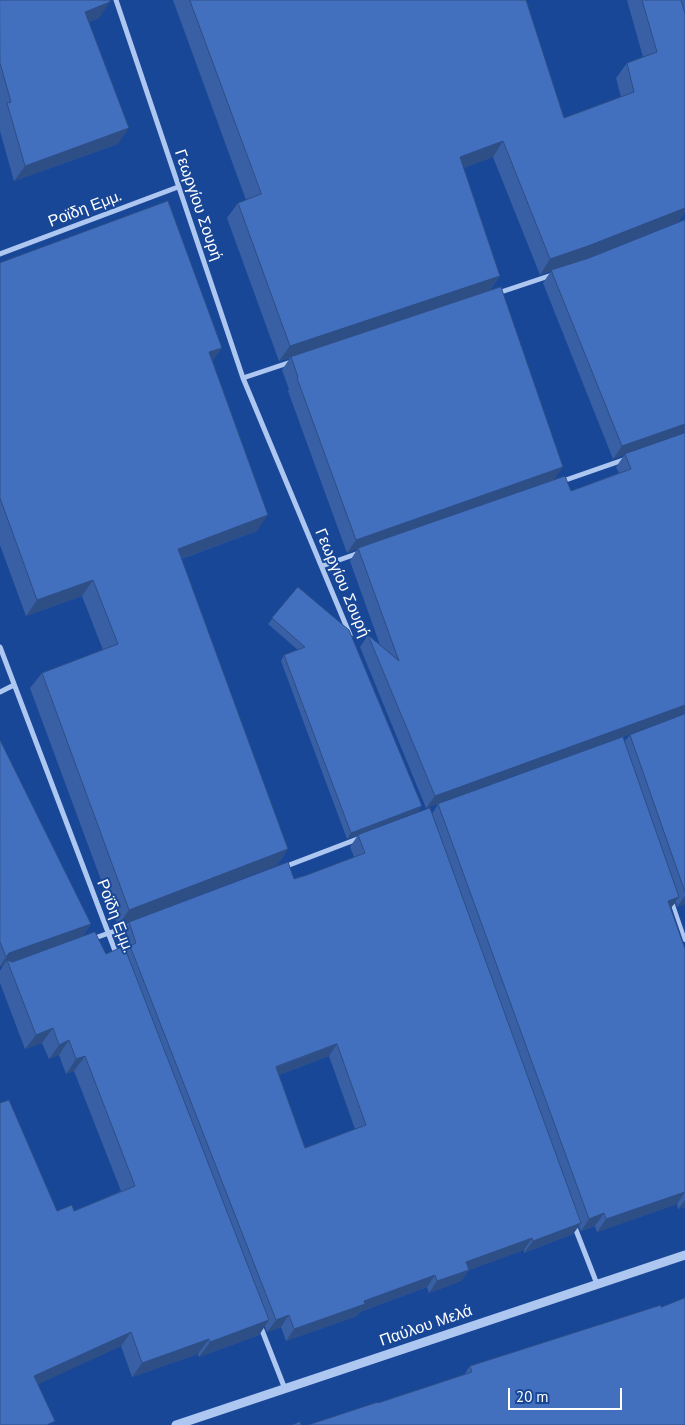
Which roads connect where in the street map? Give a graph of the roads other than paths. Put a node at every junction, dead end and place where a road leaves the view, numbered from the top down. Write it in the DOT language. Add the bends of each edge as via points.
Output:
graph roads {
  1 [pos="116,0"];
  2 [pos="178,187"];
  3 [pos="0,254"];
  4 [pos="560,272"];
  5 [pos="495,294"];
  6 [pos="299,360"];
  7 [pos="243,378"];
  8 [pos="629,458"];
  9 [pos="555,484"];
  10 [pos="368,550"];
  11 [pos="322,566"];
  12 [pos="352,639"];
  13 [pos="0,647"];
  14 [pos="14,685"];
  15 [pos="0,692"];
  16 [pos="368,835"];
  17 [pos="276,870"];
  18 [pos="668,893"];
  19 [pos="136,924"];
  20 [pos="108,934"];
  21 [pos="685,940"];
  22 [pos="86,941"];
  23 [pos="119,962"];
  24 [pos="573,1223"];
  25 [pos="685,1255"];
  26 [pos="597,1284"];
  27 [pos="256,1315"];
  28 [pos="285,1389"];
  29 [pos="176,1425"];
  1 -- 2 [label="street, Γεωργίου Σουρή"];
  2 -- 3 [label="street, Ροϊδη Εμμ."];
  2 -- 7 [label="street, Γεωργίου Σουρή"];
  4 -- 5 [label="street"];
  6 -- 7 [label="street"];
  7 -- 11 [label="street, Γεωργίου Σουρή"];
  8 -- 9 [label="street"];
  10 -- 11 [label="street"];
  11 -- 12 [label="street, Γεωργίου Σουρή"];
  13 -- 14 [label="street, Ροϊδη Εμμ."];
  14 -- 15 [label="street"];
  14 -- 20 [label="street, Ροϊδη Εμμ."];
  16 -- 17 [label="street"];
  18 -- 21 [label="lane"];
  19 -- 20 [label="street"];
  20 -- 22 [label="street"];
  20 -- 23 [label="street, Ροϊδη Εμμ."];
  24 -- 26 [label="street"];
  25 -- 26 [label="street, Παύλου Μελά"];
  26 -- 28 [label="street, Παύλου Μελά"];
  27 -- 28 [label="street"];
  28 -- 29 [label="street, Παύλου Μελά"];
}
